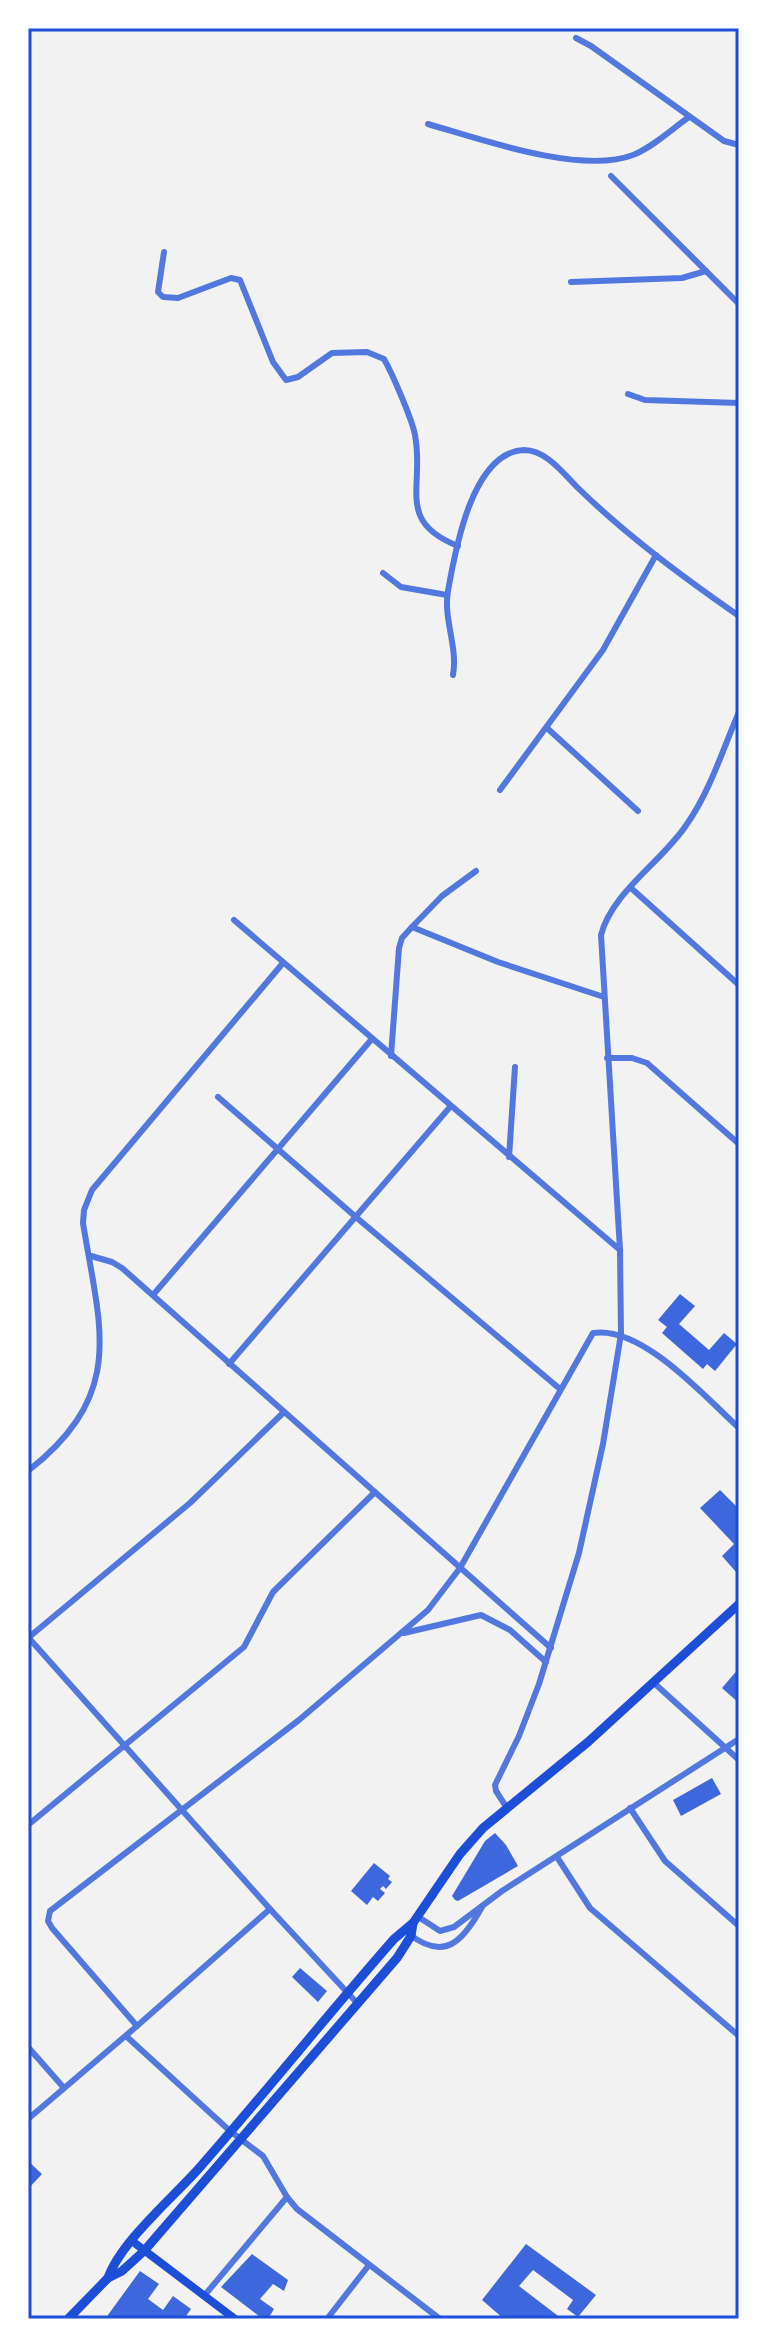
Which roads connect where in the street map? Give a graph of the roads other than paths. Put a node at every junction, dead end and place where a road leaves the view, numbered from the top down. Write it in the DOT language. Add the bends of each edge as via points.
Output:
graph roads {
  1 [pos="576,38"];
  2 [pos="689,117"];
  3 [pos="428,124"];
  4 [pos="739,145"];
  5 [pos="611,176"];
  6 [pos="164,252"];
  7 [pos="706,271"];
  8 [pos="571,282"];
  9 [pos="739,304"];
  10 [pos="628,394"];
  11 [pos="739,403"];
  12 [pos="458,546"];
  13 [pos="656,555"];
  14 [pos="383,573"];
  15 [pos="447,595"];
  16 [pos="739,616"];
  17 [pos="453,675"];
  18 [pos="739,712"];
  19 [pos="547,728"];
  20 [pos="500,790"];
  21 [pos="638,811"];
  22 [pos="476,871"];
  23 [pos="631,888"];
  24 [pos="234,920"];
  25 [pos="412,927"];
  26 [pos="283,963"];
  27 [pos="739,985"];
  28 [pos="604,997"];
  29 [pos="371,1040"];
  30 [pos="391,1056"];
  31 [pos="607,1058"];
  32 [pos="515,1067"];
  33 [pos="218,1097"];
  34 [pos="450,1107"];
  35 [pos="739,1144"];
  36 [pos="278,1149"];
  37 [pos="509,1157"];
  38 [pos="357,1218"];
  39 [pos="620,1250"];
  40 [pos="91,1256"];
  41 [pos="153,1295"];
  42 [pos="621,1334"];
  43 [pos="229,1364"];
  44 [pos="560,1389"];
  45 [pos="284,1412"];
  46 [pos="739,1428"];
  47 [pos="28,1471"];
  48 [pos="375,1492"];
  49 [pos="460,1568"];
  50 [pos="739,1604"];
  51 [pos="403,1634"];
  52 [pos="28,1637"];
  53 [pos="551,1648"];
  54 [pos="546,1662"];
  55 [pos="654,1683"];
  56 [pos="739,1739"];
  57 [pos="124,1745"];
  58 [pos="724,1748"];
  59 [pos="739,1760"];
  60 [pos="507,1808"];
  61 [pos="630,1808"];
  62 [pos="184,1810"];
  63 [pos="28,1825"];
  64 [pos="557,1857"];
  65 [pos="484,1903"];
  66 [pos="270,1909"];
  67 [pos="415,1920"];
  68 [pos="739,1926"];
  69 [pos="407,1932"];
  70 [pos="347,1995"];
  71 [pos="358,2004"];
  72 [pos="137,2026"];
  73 [pos="126,2036"];
  74 [pos="739,2036"];
  75 [pos="28,2047"];
  76 [pos="64,2088"];
  77 [pos="28,2119"];
  78 [pos="230,2131"];
  79 [pos="241,2140"];
  80 [pos="287,2197"];
  81 [pos="132,2241"];
  82 [pos="144,2251"];
  83 [pos="369,2265"];
  84 [pos="108,2278"];
  85 [pos="204,2296"];
  86 [pos="68,2319"];
  87 [pos="235,2319"];
  88 [pos="327,2319"];
  89 [pos="440,2319"];
  1 -- 2 [label="street"];
  2 -- 3 [label="street" via="633,155 594,161"];
  2 -- 4 [label="street"];
  5 -- 7 [label="street"];
  6 -- 12 [label="street" via="158,292 163,297 178,298 231,278 240,280 273,362 286,380 332,353 367,352 384,359 415,435 420,517 429,531"];
  7 -- 8 [label="street" via="682,278"];
  7 -- 9 [label="street"];
  10 -- 11 [label="street" via="645,400"];
  12 -- 13 [label="street" via="480,481 501,458 522,450 551,461"];
  12 -- 15 [label="street"];
  13 -- 16 [label="street"];
  13 -- 19 [label="street" via="603,650"];
  14 -- 15 [label="street" via="401,587"];
  15 -- 17 [label="street" via="456,653"];
  18 -- 23 [label="street" via="694,814"];
  19 -- 20 [label="street"];
  19 -- 21 [label="street"];
  22 -- 25 [label="street"];
  23 -- 27 [label="street"];
  23 -- 28 [label="street" via="609,913 601,935"];
  24 -- 26 [label="street"];
  25 -- 28 [label="street"];
  25 -- 30 [label="street" via="399,948"];
  26 -- 29 [label="street"];
  26 -- 40 [label="street" via="92,1190 83,1223"];
  28 -- 31 [label="street"];
  29 -- 30 [label="street"];
  29 -- 36 [label="street"];
  30 -- 34 [label="street"];
  31 -- 35 [label="street" via="647,1063"];
  31 -- 39 [label="street"];
  32 -- 37 [label="street"];
  33 -- 36 [label="street"];
  34 -- 37 [label="street"];
  34 -- 38 [label="street"];
  36 -- 38 [label="street"];
  36 -- 41 [label="street"];
  37 -- 39 [label="street"];
  38 -- 43 [label="street"];
  38 -- 44 [label="street"];
  39 -- 42 [label="street"];
  40 -- 41 [label="street" via="122,1268"];
  40 -- 47 [label="street" via="102,1336 98,1371 77,1421"];
  41 -- 43 [label="street"];
  42 -- 44 [label="street" via="593,1333"];
  42 -- 46 [label="street" via="657,1355"];
  42 -- 53 [label="street" via="594,1492"];
  43 -- 45 [label="street"];
  44 -- 49 [label="street"];
  45 -- 48 [label="street"];
  45 -- 52 [label="street" via="190,1503"];
  48 -- 49 [label="street"];
  48 -- 57 [label="street" via="273,1592 244,1647"];
  49 -- 51 [label="street"];
  49 -- 53 [label="street"];
  50 -- 55 [label="main road"];
  51 -- 54 [label="street" via="481,1615 510,1630"];
  51 -- 62 [label="street"];
  52 -- 57 [label="street"];
  53 -- 54 [label="street"];
  54 -- 60 [label="street" via="495,1785"];
  55 -- 58 [label="street"];
  55 -- 60 [label="main road"];
  56 -- 58 [label="street"];
  57 -- 62 [label="street"];
  57 -- 63 [label="street"];
  58 -- 59 [label="street"];
  58 -- 61 [label="street"];
  60 -- 67 [label="main road" via="467,1846"];
  61 -- 64 [label="street"];
  61 -- 68 [label="street" via="665,1861"];
  62 -- 66 [label="street"];
  62 -- 72 [label="street" via="54,1907 48,1921"];
  64 -- 65 [label="street"];
  64 -- 74 [label="street" via="590,1908"];
  65 -- 67 [label="street" via="447,1931"];
  65 -- 69 [label="street" via="469,1928 443,1947 429,1947"];
  66 -- 70 [label="street"];
  66 -- 72 [label="street"];
  67 -- 69 [label="main road"];
  69 -- 70 [label="main road"];
  69 -- 71 [label="main road" via="397,1958"];
  70 -- 71 [label="street"];
  70 -- 78 [label="main road"];
  71 -- 79 [label="main road"];
  72 -- 73 [label="street"];
  73 -- 76 [label="street"];
  73 -- 78 [label="street"];
  75 -- 76 [label="street"];
  76 -- 77 [label="street"];
  78 -- 79 [label="street"];
  78 -- 81 [label="main road"];
  79 -- 80 [label="street" via="263,2156"];
  79 -- 82 [label="main road"];
  80 -- 83 [label="street"];
  80 -- 85 [label="street"];
  81 -- 82 [label="main road"];
  81 -- 84 [label="main road"];
  82 -- 84 [label="main road"];
  82 -- 85 [label="main road"];
  83 -- 88 [label="street"];
  83 -- 89 [label="street"];
  84 -- 86 [label="main road"];
  85 -- 87 [label="main road"];
}
